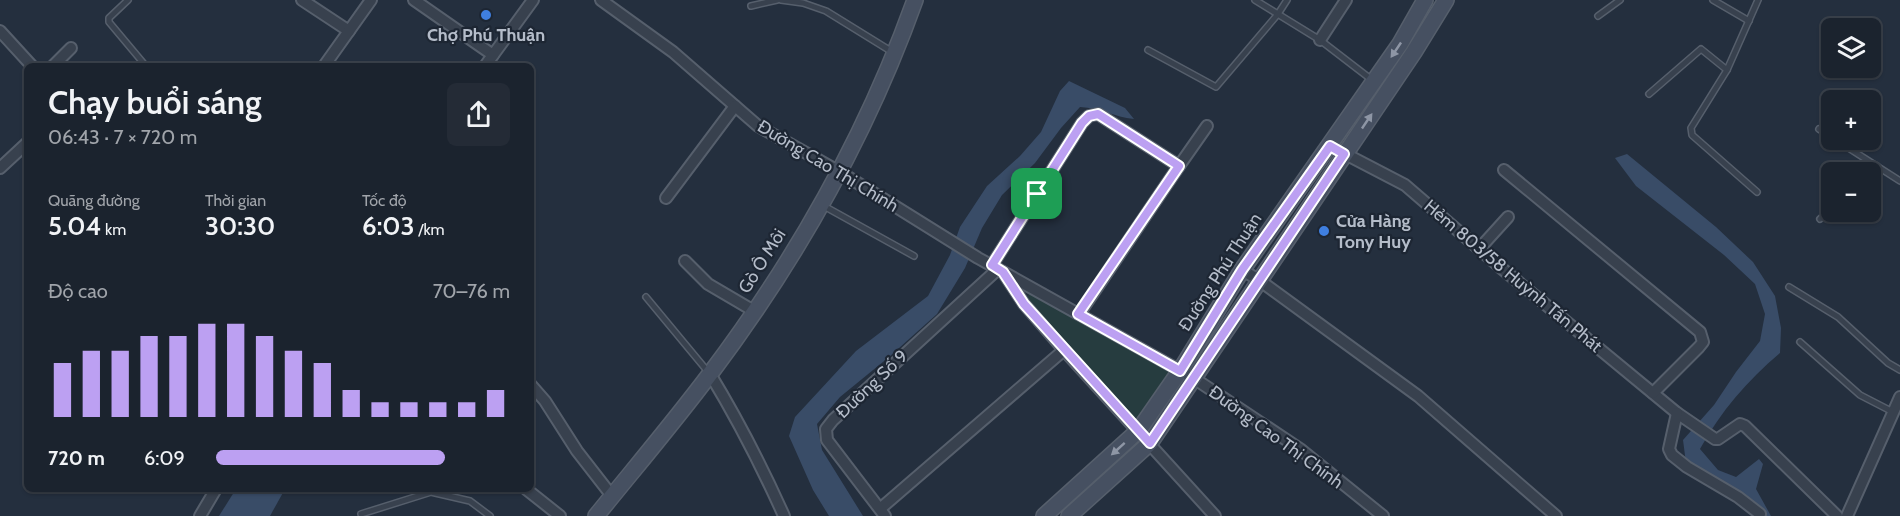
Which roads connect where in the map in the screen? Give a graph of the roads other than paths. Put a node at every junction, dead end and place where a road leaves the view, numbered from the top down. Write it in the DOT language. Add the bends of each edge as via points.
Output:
graph roads {
  1 [pos="128,0"];
  2 [pos="302,0"];
  3 [pos="371,0"];
  4 [pos="414,0"];
  5 [pos="533,0"];
  6 [pos="601,0"];
  7 [pos="779,0"];
  8 [pos="915,0"];
  9 [pos="1255,0"];
  10 [pos="1287,0"];
  11 [pos="1346,0"];
  12 [pos="1425,0"];
  13 [pos="1446,0"];
  14 [pos="1620,0"];
  15 [pos="1713,0"];
  16 [pos="1758,0"];
  17 [pos="617,4"];
  18 [pos="751,6"];
  19 [pos="1278,14"];
  20 [pos="1598,16"];
  21 [pos="1749,21"];
  22 [pos="0,31"];
  23 [pos="349,31"];
  24 [pos="1320,40"];
  25 [pos="71,48"];
  26 [pos="1149,50"];
  27 [pos="896,54"];
  28 [pos="493,55"];
  29 [pos="29,63"];
  30 [pos="56,63"];
  31 [pos="143,63"];
  32 [pos="326,63"];
  33 [pos="487,63"];
  34 [pos="1727,70"];
  35 [pos="1374,82"];
  36 [pos="1649,94"];
  37 [pos="735,106"];
  38 [pos="1207,126"];
  39 [pos="24,146"];
  40 [pos="1330,146"];
  41 [pos="1851,150"];
  42 [pos="1344,154"];
  43 [pos="1870,162"];
  44 [pos="1179,166"];
  45 [pos="0,168"];
  46 [pos="1881,169"];
  47 [pos="1504,170"];
  48 [pos="840,172"];
  49 [pos="1900,181"];
  50 [pos="1757,192"];
  51 [pos="666,198"];
  52 [pos="820,204"];
  53 [pos="1509,217"];
  54 [pos="1479,249"];
  55 [pos="914,256"];
  56 [pos="685,261"];
  57 [pos="997,269"];
  58 [pos="1242,270"];
  59 [pos="1259,280"];
  60 [pos="1789,287"];
  61 [pos="646,297"];
  62 [pos="754,311"];
  63 [pos="1078,314"];
  64 [pos="1800,342"];
  65 [pos="1065,351"];
  66 [pos="1900,370"];
  67 [pos="1180,371"];
  68 [pos="710,374"];
  69 [pos="1195,379"];
  70 [pos="534,388"];
  71 [pos="1653,393"];
  72 [pos="1900,397"];
  73 [pos="1893,412"];
  74 [pos="1682,417"];
  75 [pos="1138,430"];
  76 [pos="1150,443"];
  77 [pos="214,492"];
  78 [pos="530,492"];
  79 [pos="612,496"];
  80 [pos="883,512"];
  81 [pos="360,514"];
  82 [pos="1760,514"];
  83 [pos="200,516"];
  84 [pos="490,516"];
  85 [pos="560,516"];
  86 [pos="596,516"];
  87 [pos="784,516"];
  88 [pos="1044,516"];
  89 [pos="1069,516"];
  90 [pos="1215,516"];
  91 [pos="1383,516"];
  92 [pos="1556,516"];
  93 [pos="1837,516"];
  94 [pos="1847,516"];
  1 -- 31 [label="lane" via="109,22"];
  2 -- 23 [label="street"];
  3 -- 23 [label="street"];
  4 -- 28 [label="street"];
  5 -- 28 [label="street"];
  6 -- 17 [label="street, Đường Cao Thị Chính"];
  7 -- 18 [label="lane"];
  7 -- 27 [label="lane" via="826,11"];
  8 -- 27 [label="street, Gò Ô Môi"];
  9 -- 19 [label="lane"];
  10 -- 19 [label="lane"];
  11 -- 24 [label="street"];
  12 -- 35 [label="street, Đường Phú Thuận, one-way"];
  42 -- 13 [label="street, Đường Phú Thuận, one-way"];
  14 -- 20 [label="lane"];
  15 -- 21 [label="lane"];
  16 -- 21 [label="lane"];
  17 -- 37 [label="street, Đường Cao Thị Chính"];
  19 -- 24 [label="lane"];
  19 -- 26 [label="lane" via="1216,87"];
  21 -- 34 [label="lane"];
  22 -- 29 [label="street"];
  23 -- 32 [label="street"];
  24 -- 35 [label="lane"];
  25 -- 30 [label="street"];
  27 -- 48 [label="street, Gò Ô Môi"];
  28 -- 33 [label="street"];
  34 -- 36 [label="lane" via="1701,49"];
  34 -- 50 [label="lane" via="1694,121 1692,135"];
  35 -- 40 [label="street, Đường Phú Thuận"];
  37 -- 48 [label="street, Đường Cao Thị Chính" via="758,126"];
  37 -- 51 [label="street"];
  38 -- 44 [label="street"];
  39 -- 45 [label="street"];
  40 -- 42 [label="street, Hẻm 803/58 Huỳnh Tấn Phát"];
  40 -- 58 [label="street, Đường Phú Thuận"];
  41 -- 43 [label="lane"];
  42 -- 54 [label="street, Hẻm 803/58 Huỳnh Tấn Phát" via="1405,185"];
  42 -- 59 [label="street, Đường Phú Thuận"];
  44 -- 57 [label="street, Đường Số 9" via="1098,114 1089,116"];
  44 -- 63 [label="street"];
  46 -- 49 [label="lane"];
  47 -- 71 [label="street" via="1700,332 1700,347"];
  48 -- 52 [label="street, Gò Ô Môi"];
  48 -- 57 [label="street, Đường Cao Thị Chính"];
  52 -- 55 [label="lane"];
  52 -- 62 [label="street, Gò Ô Môi"];
  53 -- 54 [label="street"];
  54 -- 71 [label="street, Hẻm 803/58 Huỳnh Tấn Phát"];
  56 -- 62 [label="street" via="708,284"];
  57 -- 63 [label="street, Đường Cao Thị Chính"];
  57 -- 65 [label="street"];
  57 -- 80 [label="street, Đường Số 9" via="826,429 827,440"];
  58 -- 59 [label="street"];
  58 -- 67 [label="street, Đường Phú Thuận"];
  59 -- 69 [label="street, Đường Phú Thuận"];
  59 -- 92 [label="street" via="1418,396"];
  60 -- 66 [label="lane" via="1838,317"];
  61 -- 68 [label="lane"];
  62 -- 68 [label="street, Gò Ô Môi"];
  63 -- 67 [label="street, Đường Cao Thị Chính"];
  64 -- 73 [label="lane" via="1860,395"];
  65 -- 75 [label="street"];
  65 -- 80 [label="street"];
  67 -- 69 [label="street, Đường Cao Thị Chính"];
  67 -- 75 [label="street, Đường Phú Thuận"];
  68 -- 79 [label="street, Gò Ô Môi"];
  68 -- 87 [label="street" via="750,443"];
  69 -- 76 [label="street, Đường Phú Thuận"];
  69 -- 91 [label="street, Đường Cao Thị Chính" via="1300,449"];
  70 -- 79 [label="street"];
  71 -- 74 [label="street, Hẻm 803/58 Huỳnh Tấn Phát"];
  72 -- 73 [label="street"];
  73 -- 94 [label="street"];
  74 -- 82 [label="street" via="1669,449 1672,456"];
  74 -- 93 [label="street, Hẻm 803/58 Huỳnh Tấn Phát" via="1718,439 1740,424 1745,426"];
  75 -- 76 [label="street"];
  75 -- 88 [label="street, Đường Phú Thuận, one-way"];
  76 -- 89 [label="street, Đường Phú Thuận"];
  76 -- 90 [label="street"];
  77 -- 83 [label="street"];
  78 -- 85 [label="street"];
  79 -- 86 [label="street, Gò Ô Môi"];
  81 -- 84 [label="lane" via="431,492 470,501"];
}
